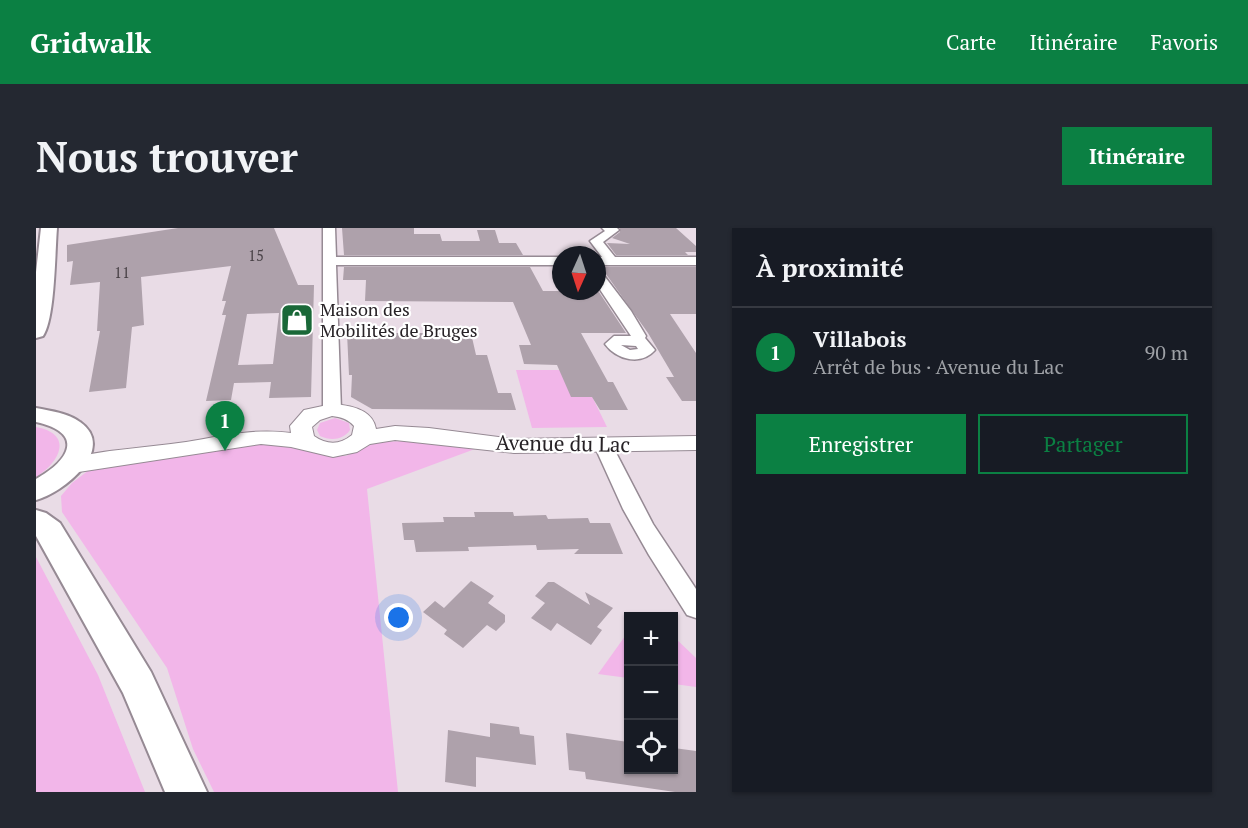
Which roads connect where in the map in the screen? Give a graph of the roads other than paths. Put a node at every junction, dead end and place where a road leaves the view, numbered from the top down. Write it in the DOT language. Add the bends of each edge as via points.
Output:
graph roads {
  1 [pos="48,228"];
  2 [pos="329,228"];
  3 [pos="608,228"];
  4 [pos="330,261"];
  5 [pos="552,261"];
  6 [pos="606,261"];
  7 [pos="611,261"];
  8 [pos="696,261"];
  9 [pos="606,288"];
  10 [pos="36,332"];
  11 [pos="636,340"];
  12 [pos="332,410"];
  13 [pos="42,414"];
  14 [pos="305,420"];
  15 [pos="363,429"];
  16 [pos="79,434"];
  17 [pos="269,435"];
  18 [pos="696,443"];
  19 [pos="309,444"];
  20 [pos="603,445"];
  21 [pos="152,453"];
  22 [pos="67,470"];
  23 [pos="36,491"];
  24 [pos="43,525"];
  25 [pos="696,608"];
  26 [pos="186,792"];
  1 -- 10 [label="main road"];
  2 -- 4 [label="street"];
  3 -- 7 [label="street" via="613,230 596,241"];
  4 -- 5 [label="street"];
  4 -- 12 [label="street"];
  6 -- 7 [label="street"];
  7 -- 8 [label="street"];
  9 -- 11 [label="street" via="639,336"];
  12 -- 14 [label="street"];
  12 -- 15 [label="street" via="350,413"];
  13 -- 16 [label="main road" via="67,422"];
  14 -- 17 [label="street"];
  14 -- 19 [label="street" via="300,432"];
  15 -- 19 [label="street" via="351,447 333,450"];
  15 -- 20 [label="street, Avenue du Lac" via="514,446"];
  16 -- 21 [label="street" via="106,448"];
  16 -- 22 [label="main road" via="79,453"];
  17 -- 19 [label="street"];
  17 -- 21 [label="street"];
  18 -- 20 [label="street, Avenue du Lac"];
  20 -- 25 [label="street" via="663,562"];
  21 -- 22 [label="street"];
  22 -- 23 [label="main road"];
  22 -- 24 [label="main road"];
  24 -- 26 [label="main road" via="138,684"];
}
